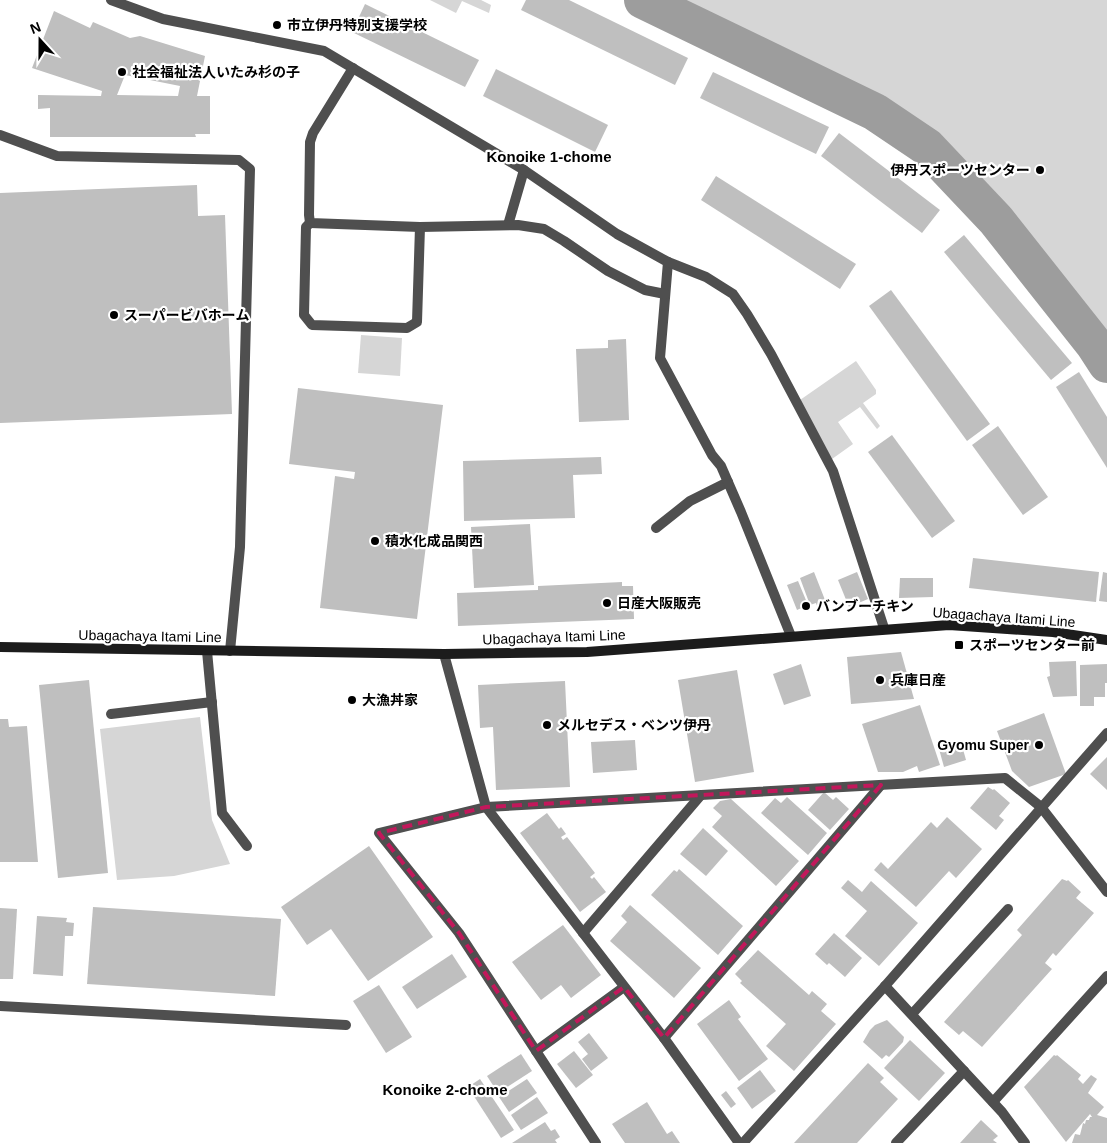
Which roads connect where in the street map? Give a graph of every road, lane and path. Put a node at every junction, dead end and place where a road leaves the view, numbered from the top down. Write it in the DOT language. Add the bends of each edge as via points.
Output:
graph roads {
  1 [pos="111,0"];
  2 [pos="353,68"];
  3 [pos="0,135"];
  4 [pos="524,170"];
  5 [pos="310,223"];
  6 [pos="508,225"];
  7 [pos="420,227"];
  8 [pos="668,262"];
  9 [pos="665,294"];
  10 [pos="728,482"];
  11 [pos="656,528"];
  12 [pos="884,628"];
  13 [pos="791,636"];
  14 [pos="1107,640"];
  15 [pos="0,647"];
  16 [pos="207,651"];
  17 [pos="230,651"];
  18 [pos="444,654"];
  19 [pos="212,702"];
  20 [pos="110,714"];
  21 [pos="1107,733"];
  22 [pos="881,785"];
  23 [pos="701,795"];
  24 [pos="486,806"];
  25 [pos="1041,807"];
  26 [pos="247,846"];
  27 [pos="1107,892"];
  28 [pos="1008,909"];
  29 [pos="583,932"];
  30 [pos="1107,976"];
  31 [pos="885,986"];
  32 [pos="624,987"];
  33 [pos="0,1006"];
  34 [pos="912,1014"];
  35 [pos="346,1025"];
  36 [pos="664,1038"];
  37 [pos="536,1051"];
  38 [pos="964,1071"];
  39 [pos="993,1102"];
  40 [pos="596,1143"];
  41 [pos="739,1143"];
  42 [pos="743,1143"];
  43 [pos="896,1143"];
  44 [pos="1025,1143"];
  1 -- 2 [label="street" via="163,19 324,51"];
  2 -- 4 [label="street"];
  2 -- 5 [label="street" via="310,142"];
  3 -- 17 [label="street" via="58,156 239,160 250,169 240,547"];
  4 -- 6 [label="street"];
  4 -- 8 [label="street" via="616,234"];
  5 -- 7 [label="street"];
  5 -- 7 [label="street" via="306,226 304,315 312,325 407,328 417,322"];
  6 -- 7 [label="street"];
  6 -- 9 [label="street" via="544,229 608,271 645,290"];
  8 -- 9 [label="street"];
  8 -- 12 [label="street" via="706,277 733,294 761,338 833,470"];
  9 -- 10 [label="street" via="660,358"];
  10 -- 11 [label="street" via="690,500"];
  10 -- 13 [label="street"];
  12 -- 13 [label="main road, Ubagachaya Itami Line"];
  12 -- 14 [label="main road, Ubagachaya Itami Line" via="948,625 1054,632"];
  13 -- 18 [label="main road, Ubagachaya Itami Line" via="587,652"];
  15 -- 16 [label="main road, Ubagachaya Itami Line"];
  16 -- 17 [label="main road, Ubagachaya Itami Line"];
  16 -- 19 [label="street"];
  17 -- 18 [label="main road, Ubagachaya Itami Line"];
  18 -- 24 [label="street"];
  19 -- 20 [label="street"];
  19 -- 26 [label="street" via="222,813"];
  21 -- 25 [label="street"];
  22 -- 23 [label="street"];
  22 -- 25 [label="street" via="1005,778"];
  22 -- 36 [label="street"];
  23 -- 24 [label="street"];
  23 -- 29 [label="street"];
  24 -- 29 [label="street"];
  24 -- 37 [label="street" via="379,833 459,934"];
  25 -- 27 [label="street"];
  25 -- 31 [label="street"];
  28 -- 34 [label="street"];
  29 -- 32 [label="street"];
  30 -- 39 [label="street"];
  31 -- 34 [label="street"];
  31 -- 42 [label="street"];
  32 -- 36 [label="street"];
  32 -- 37 [label="street"];
  33 -- 35 [label="street"];
  34 -- 38 [label="street"];
  36 -- 41 [label="street"];
  37 -- 40 [label="street"];
  38 -- 39 [label="street"];
  38 -- 43 [label="street"];
  39 -- 44 [label="street"];
}
